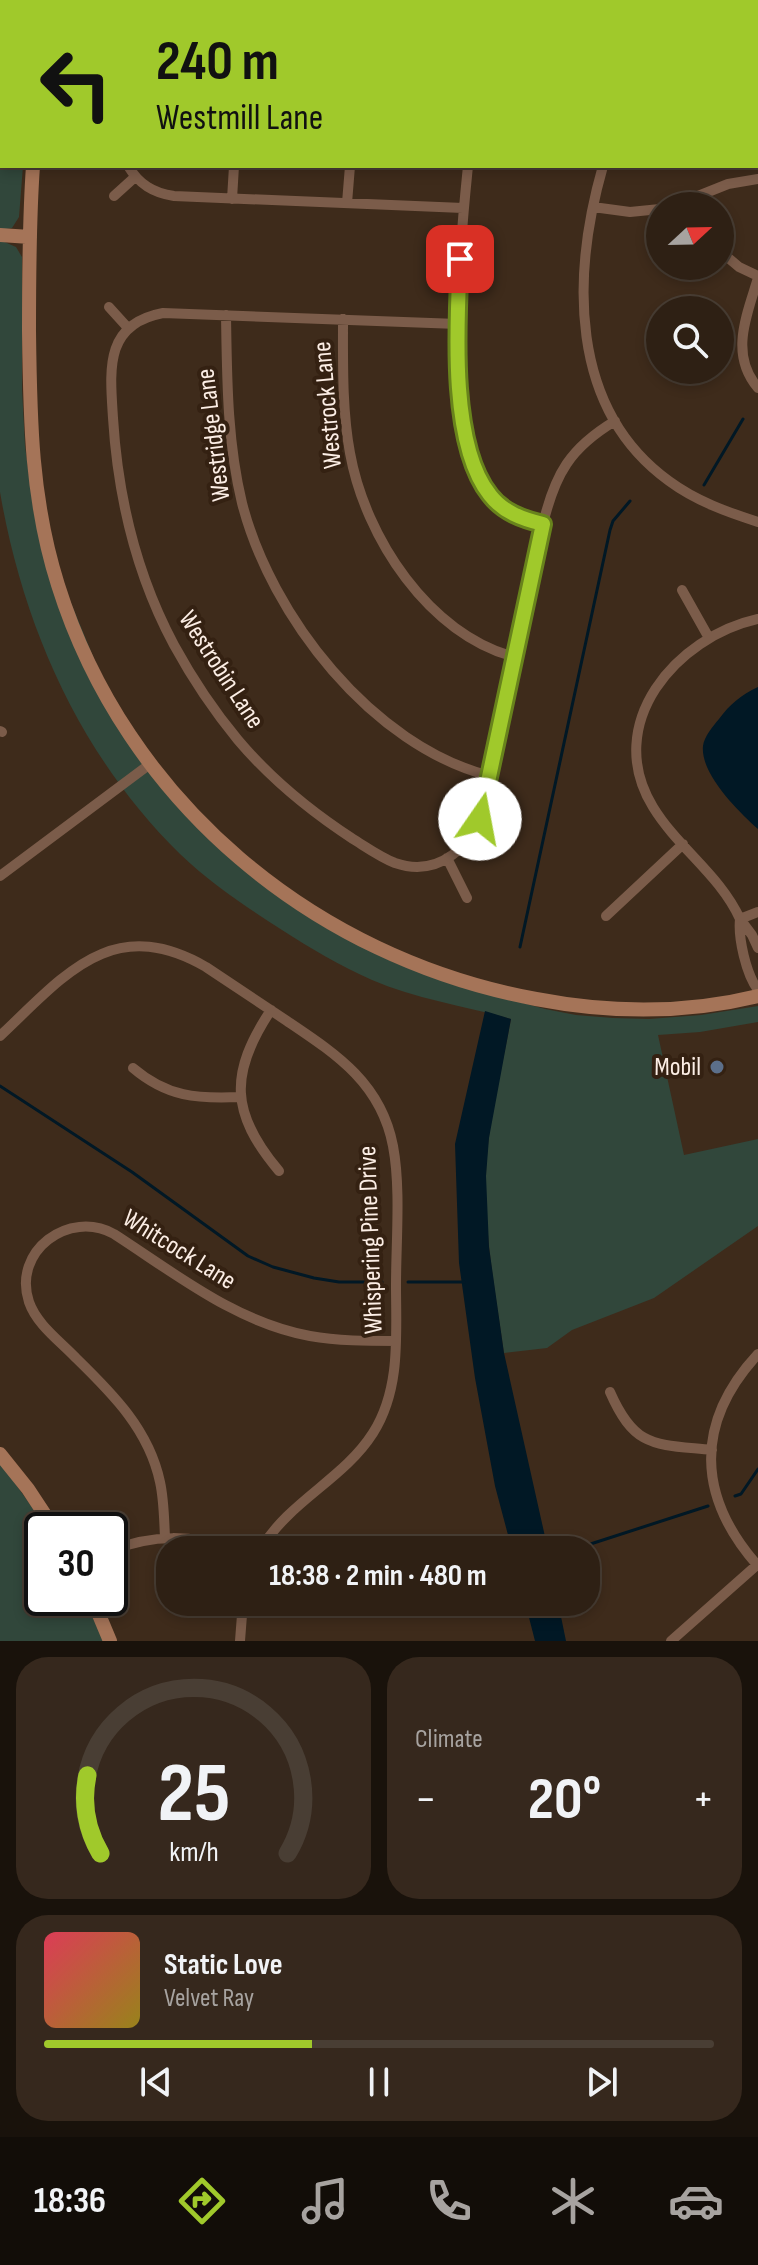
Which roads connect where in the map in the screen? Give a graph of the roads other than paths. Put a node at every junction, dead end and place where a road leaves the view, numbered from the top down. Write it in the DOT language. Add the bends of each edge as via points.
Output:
graph roads {
  1 [pos="33,168"];
  2 [pos="129,168"];
  3 [pos="234,168"];
  4 [pos="350,168"];
  5 [pos="468,168"];
  6 [pos="603,168"];
  7 [pos="135,177"];
  8 [pos="758,179"];
  9 [pos="713,192"];
  10 [pos="114,196"];
  11 [pos="232,199"];
  12 [pos="347,203"];
  13 [pos="593,207"];
  14 [pos="463,208"];
  15 [pos="646,210"];
  16 [pos="0,235"];
  17 [pos="30,237"];
  18 [pos="734,263"];
  19 [pos="758,277"];
  20 [pos="109,307"];
  21 [pos="226,315"];
  22 [pos="343,319"];
  23 [pos="458,324"];
  24 [pos="128,328"];
  25 [pos="758,388"];
  26 [pos="615,421"];
  27 [pos="758,522"];
  28 [pos="543,524"];
  29 [pos="682,590"];
  30 [pos="758,619"];
  31 [pos="709,638"];
  32 [pos="515,657"];
  33 [pos="150,764"];
  34 [pos="490,776"];
  35 [pos="683,844"];
  36 [pos="447,858"];
  37 [pos="0,876"];
  38 [pos="467,898"];
  39 [pos="758,912"];
  40 [pos="606,916"];
  41 [pos="740,919"];
  42 [pos="758,948"];
  43 [pos="758,993"];
  44 [pos="271,1010"];
  45 [pos="0,1036"];
  46 [pos="133,1068"];
  47 [pos="240,1097"];
  48 [pos="279,1171"];
  49 [pos="396,1341"];
  50 [pos="758,1354"];
  51 [pos="610,1392"];
  52 [pos="712,1450"];
  53 [pos="0,1454"];
  54 [pos="43,1512"];
  55 [pos="165,1536"];
  56 [pos="270,1536"];
  57 [pos="156,1539"];
  58 [pos="128,1544"];
  59 [pos="758,1565"];
  60 [pos="100,1616"];
  61 [pos="242,1616"];
  62 [pos="110,1641"];
  63 [pos="240,1641"];
  64 [pos="671,1641"];
  1 -- 17 [label="street"];
  2 -- 7 [label="street"];
  3 -- 11 [label="street"];
  4 -- 12 [label="street"];
  5 -- 14 [label="street"];
  6 -- 13 [label="street"];
  7 -- 10 [label="street"];
  7 -- 11 [label="street" via="161,194"];
  8 -- 9 [label="street"];
  11 -- 12 [label="street"];
  12 -- 14 [label="street"];
  13 -- 15 [label="street"];
  13 -- 26 [label="street" via="585,332 594,374"];
  14 -- 23 [label="street"];
  16 -- 17 [label="street"];
  17 -- 33 [label="street" via="33,457 46,544 87,659"];
  18 -- 19 [label="street"];
  19 -- 25 [label="street" via="741,342 744,365"];
  20 -- 24 [label="street"];
  21 -- 22 [label="street"];
  21 -- 24 [label="street" via="163,313"];
  21 -- 34 [label="street, Westridge Lane" via="236,474 260,557 279,595 329,668 376,713 434,753"];
  22 -- 23 [label="street"];
  22 -- 32 [label="street, Westrock Lane" via="350,454 377,532 404,576 438,613 480,645"];
  23 -- 28 [label="street" via="462,421 475,468 502,507"];
  24 -- 36 [label="street, Westrobin Lane" via="111,366 119,483 145,580 188,669 239,741 324,820 396,863 423,865"];
  26 -- 27 [label="street" via="668,481 712,506"];
  26 -- 28 [label="street" via="566,462"];
  28 -- 32 [label="street"];
  29 -- 31 [label="street"];
  30 -- 31 [label="street"];
  31 -- 35 [label="street" via="658,683 638,738 638,765 647,796"];
  32 -- 34 [label="street"];
  33 -- 37 [label="street"];
  33 -- 43 [label="street" via="204,826 270,883 332,925 410,963 512,995 593,1007 686,1008"];
  34 -- 36 [label="street" via="476,829"];
  35 -- 40 [label="street"];
  35 -- 41 [label="street" via="717,882"];
  36 -- 38 [label="street"];
  39 -- 41 [label="street"];
  41 -- 42 [label="street"];
  41 -- 43 [label="street" via="739,936"];
  44 -- 45 [label="street, Whispering Pine Drive" via="187,956 134,947 77,966"];
  44 -- 47 [label="street" via="247,1054"];
  44 -- 49 [label="street, Whispering Pine Drive" via="347,1063 385,1119 396,1168"];
  46 -- 47 [label="street" via="179,1094"];
  47 -- 48 [label="street" via="255,1140"];
  49 -- 55 [label="street, Whitcock Lane" via="326,1339 264,1323 210,1298 102,1229 73,1227 45,1241 29,1268 29,1303 141,1433 160,1481"];
  49 -- 56 [label="street, Whispering Pine Drive" via="392,1386 373,1433 346,1464 286,1514"];
  50 -- 52 [label="street" via="727,1395"];
  51 -- 52 [label="street" via="627,1425 643,1437"];
  52 -- 59 [label="street" via="724,1518"];
  53 -- 54 [label="street"];
  57 -- 58 [label="street"];
  59 -- 64 [label="street"];
  60 -- 62 [label="street"];
  61 -- 63 [label="street"];
}
